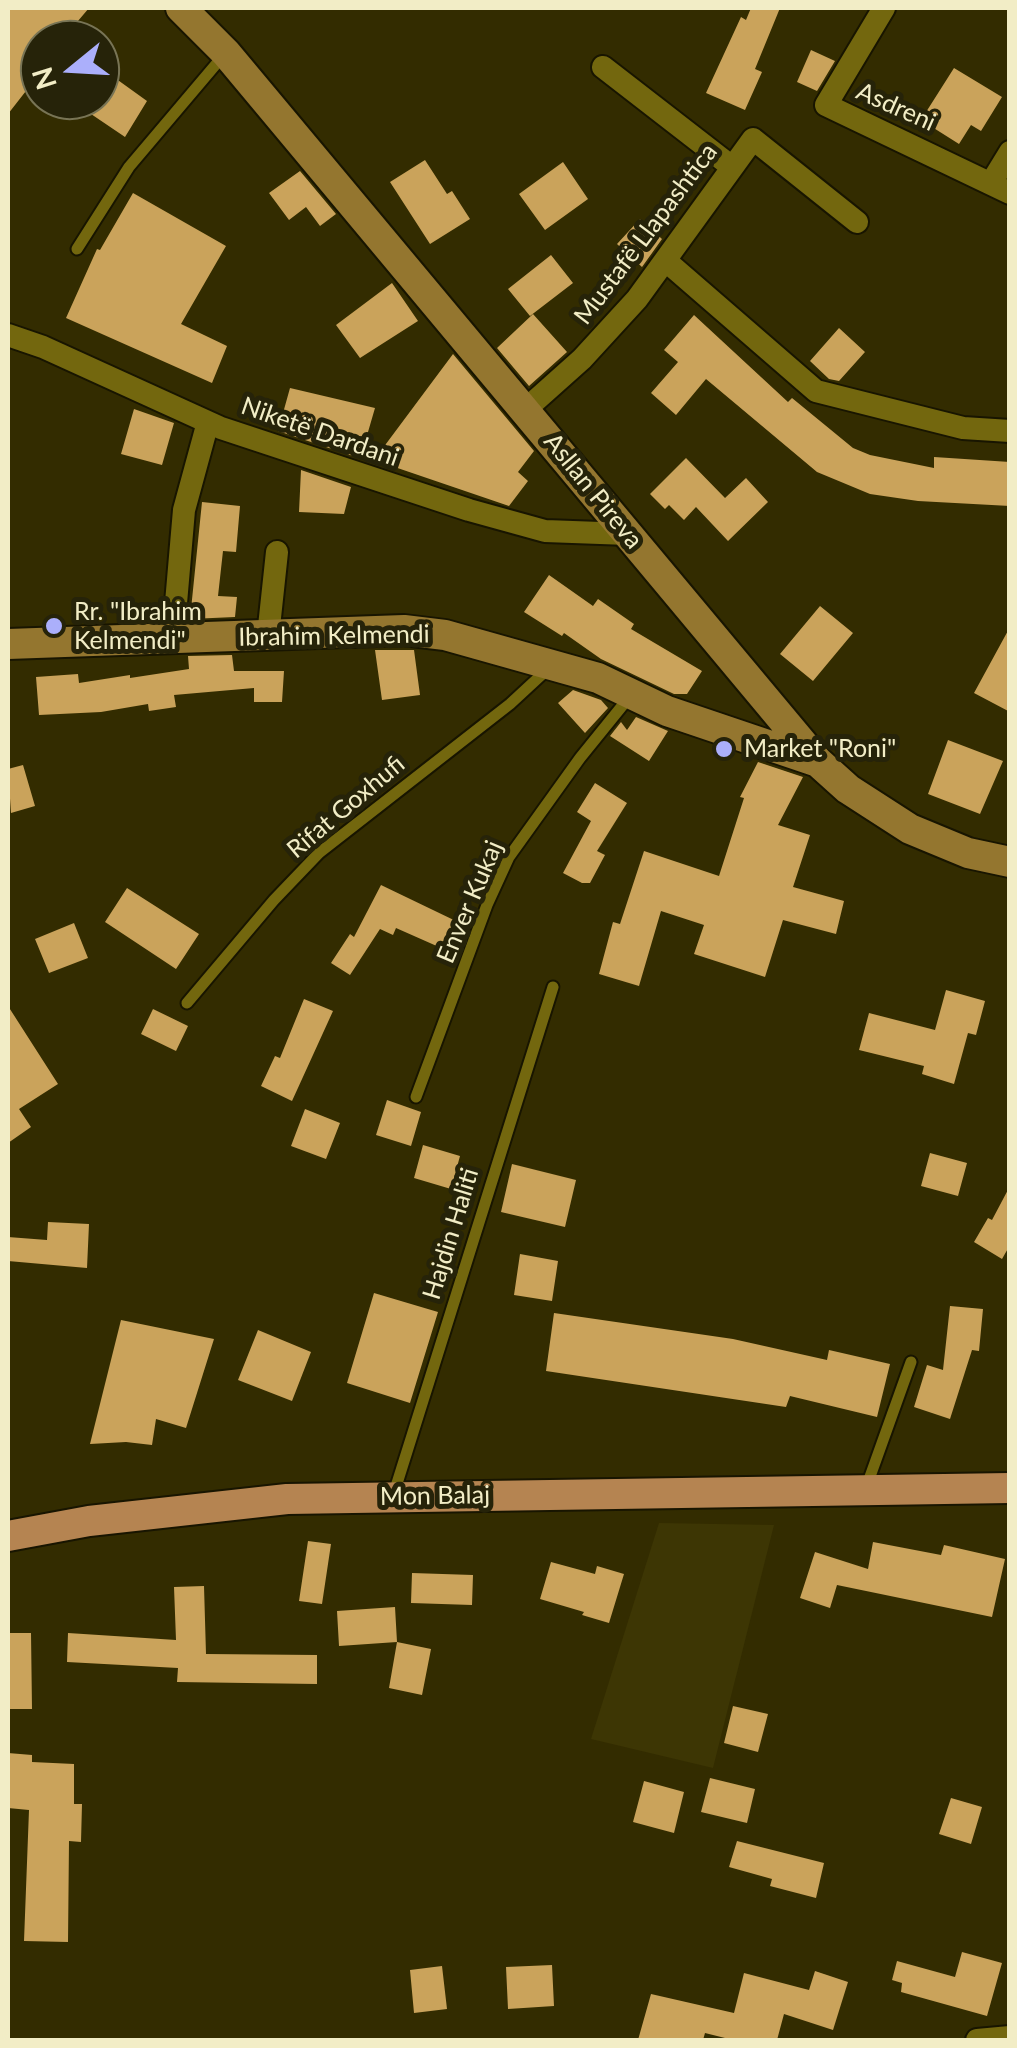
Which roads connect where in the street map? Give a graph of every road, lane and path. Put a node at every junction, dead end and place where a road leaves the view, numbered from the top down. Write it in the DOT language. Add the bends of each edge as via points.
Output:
graph roads {
  1 [pos="180,8"];
  2 [pos="884,8"];
  3 [pos="226,52"];
  4 [pos="603,66"];
  5 [pos="1010,152"];
  6 [pos="732,167"];
  7 [pos="1000,188"];
  8 [pos="856,222"];
  9 [pos="77,248"];
  10 [pos="666,261"];
  11 [pos="8,335"];
  12 [pos="526,409"];
  13 [pos="208,422"];
  14 [pos="1010,431"];
  15 [pos="628,534"];
  16 [pos="278,552"];
  17 [pos="268,636"];
  18 [pos="173,638"];
  19 [pos="8,644"];
  20 [pos="553,664"];
  21 [pos="631,695"];
  22 [pos="818,762"];
  23 [pos="1010,862"];
  24 [pos="553,986"];
  25 [pos="187,1004"];
  26 [pos="416,1097"];
  27 [pos="910,1362"];
  28 [pos="1010,1488"];
  29 [pos="866,1490"];
  30 [pos="393,1496"];
  31 [pos="8,1536"];
  32 [pos="1010,2036"];
  33 [pos="977,2040"];
  1 -- 3 [label="street, Asllan Pireva"];
  2 -- 7 [label="street, Asdreni" via="826,105"];
  3 -- 9 [label="lane" via="139,154"];
  3 -- 12 [label="street, Asllan Pireva"];
  4 -- 6 [label="street"];
  5 -- 7 [label="street, Asdreni"];
  6 -- 8 [label="street, Mustafë Llapashtica" via="753,139"];
  6 -- 10 [label="street, Mustafë Llapashtica"];
  10 -- 12 [label="street, Mustafë Llapashtica" via="614,326"];
  10 -- 14 [label="street" via="816,391 963,428"];
  11 -- 13 [label="street, Niketë Dardani"];
  12 -- 15 [label="street, Asllan Pireva"];
  13 -- 15 [label="street, Niketë Dardani" via="512,523"];
  13 -- 18 [label="street" via="184,510"];
  15 -- 22 [label="street, Asllan Pireva"];
  16 -- 17 [label="street"];
  17 -- 18 [label="street, Ibrahim Kelmendi"];
  17 -- 20 [label="street, Ibrahim Kelmendi" via="404,630"];
  18 -- 19 [label="street, Ibrahim Kelmendi"];
  20 -- 21 [label="street, Ibrahim Kelmendi"];
  20 -- 25 [label="lane, Rifat Goxhufi" via="319,853"];
  21 -- 22 [label="street, Ibrahim Kelmendi"];
  21 -- 26 [label="lane, Enver Kukaj" via="510,857"];
  22 -- 23 [label="street, Asllan Pireva" via="910,829"];
  24 -- 30 [label="lane, Hajdin Haliti"];
  27 -- 29 [label="lane"];
  28 -- 29 [label="main road, Mon Balaj"];
  29 -- 30 [label="main road, Mon Balaj"];
  30 -- 31 [label="main road, Mon Balaj" via="172,1510"];
  32 -- 33 [label="street"];
}
